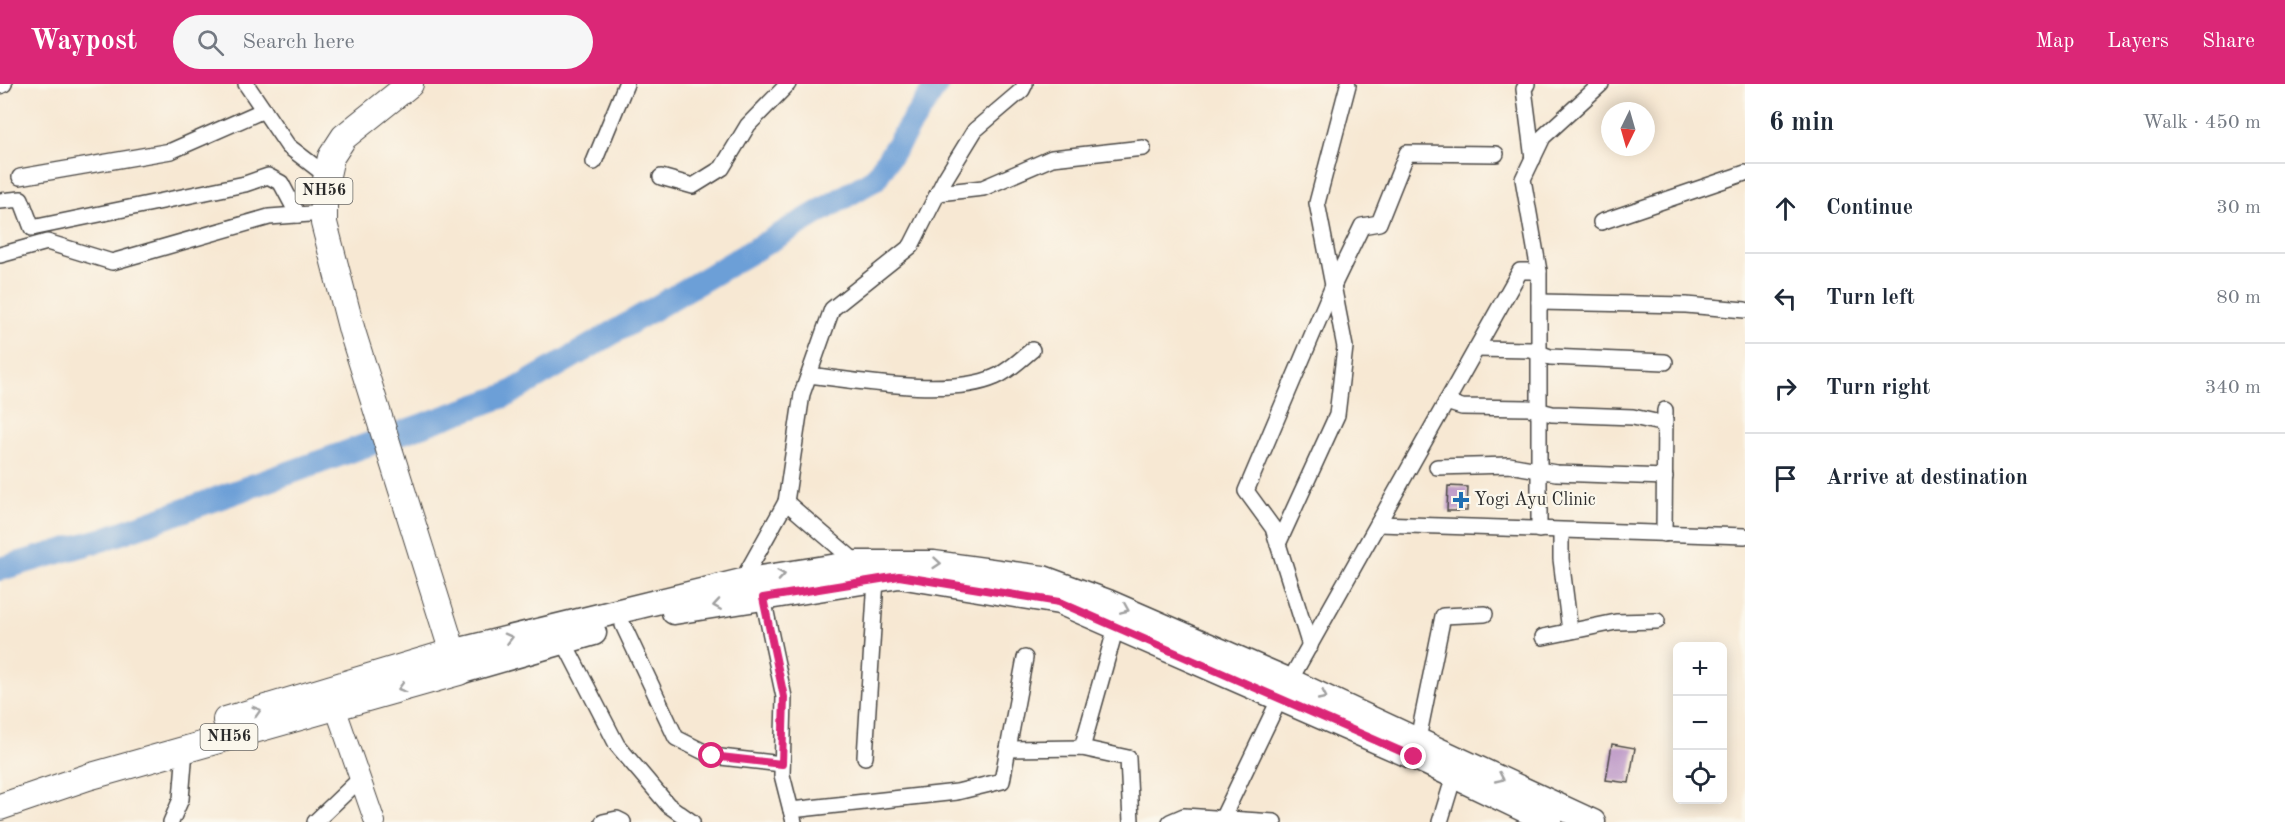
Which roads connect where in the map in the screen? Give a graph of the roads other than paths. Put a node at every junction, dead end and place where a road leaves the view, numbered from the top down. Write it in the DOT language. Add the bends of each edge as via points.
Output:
graph roads {
  1 [pos="246,84"];
  2 [pos="410,84"];
  3 [pos="626,84"];
  4 [pos="788,84"];
  5 [pos="1025,84"];
  6 [pos="1527,84"];
  7 [pos="1600,84"];
  8 [pos="1348,86"];
  9 [pos="264,110"];
  10 [pos="1143,148"];
  11 [pos="1496,154"];
  12 [pos="1533,159"];
  13 [pos="594,162"];
  14 [pos="1745,173"];
  15 [pos="327,176"];
  16 [pos="20,177"];
  17 [pos="661,177"];
  18 [pos="938,193"];
  19 [pos="0,201"];
  20 [pos="324,213"];
  21 [pos="298,214"];
  22 [pos="1601,222"];
  23 [pos="0,255"];
  24 [pos="1539,271"];
  25 [pos="1333,286"];
  26 [pos="1539,302"];
  27 [pos="1745,310"];
  28 [pos="1032,350"];
  29 [pos="1476,350"];
  30 [pos="1539,354"];
  31 [pos="1665,362"];
  32 [pos="808,375"];
  33 [pos="1446,402"];
  34 [pos="1539,411"];
  35 [pos="1437,467"];
  36 [pos="1539,470"];
  37 [pos="1665,477"];
  38 [pos="786,502"];
  39 [pos="1378,525"];
  40 [pos="1539,530"];
  41 [pos="1561,531"];
  42 [pos="1664,534"];
  43 [pos="1745,536"];
  44 [pos="1278,544"];
  45 [pos="857,563"];
  46 [pos="876,579"];
  47 [pos="742,581"];
  48 [pos="763,598"];
  49 [pos="1485,614"];
  50 [pos="1657,621"];
  51 [pos="623,625"];
  52 [pos="1116,627"];
  53 [pos="1570,631"];
  54 [pos="1543,637"];
  55 [pos="554,645"];
  56 [pos="1310,646"];
  57 [pos="1025,658"];
  58 [pos="455,662"];
  59 [pos="1285,690"];
  60 [pos="335,707"];
  61 [pos="1418,739"];
  62 [pos="1082,748"];
  63 [pos="1008,749"];
  64 [pos="185,750"];
  65 [pos="865,758"];
  66 [pos="782,764"];
  67 [pos="1454,776"];
  68 [pos="360,779"];
  69 [pos="0,789"];
  70 [pos="0,807"];
  71 [pos="792,816"];
  72 [pos="1222,819"];
  73 [pos="171,822"];
  74 [pos="315,822"];
  75 [pos="375,822"];
  76 [pos="603,822"];
  77 [pos="623,822"];
  78 [pos="692,822"];
  79 [pos="1131,822"];
  80 [pos="1170,822"];
  81 [pos="1274,822"];
  82 [pos="1440,822"];
  83 [pos="1550,822"];
  84 [pos="1593,822"];
  1 -- 9 [label="street"];
  2 -- 15 [label="highway, NH56" via="344,137 331,157"];
  3 -- 13 [label="street"];
  4 -- 17 [label="street" via="748,124 722,168 693,186"];
  5 -- 18 [label="street" via="975,130"];
  6 -- 12 [label="street" via="1524,89"];
  7 -- 12 [label="street" via="1543,137"];
  8 -- 25 [label="street" via="1317,204"];
  9 -- 15 [label="street" via="288,146"];
  9 -- 16 [label="street" via="171,151"];
  10 -- 18 [label="street" via="1053,158 983,188"];
  11 -- 25 [label="street" via="1407,153 1379,223 1362,226"];
  12 -- 24 [label="street" via="1523,179"];
  14 -- 22 [label="street"];
  15 -- 20 [label="highway, NH56"];
  18 -- 32 [label="street" via="911,246 832,309"];
  19 -- 21 [label="street" via="21,199 32,228 268,176 281,183"];
  20 -- 21 [label="street"];
  20 -- 58 [label="highway, NH56" via="352,331"];
  21 -- 23 [label="street" via="269,216 112,262 47,242"];
  24 -- 26 [label="street"];
  24 -- 29 [label="street" via="1520,271"];
  25 -- 44 [label="street" via="1345,347 1337,415"];
  25 -- 44 [label="street" via="1246,491 1273,528"];
  26 -- 27 [label="street" via="1686,304"];
  26 -- 30 [label="street"];
  28 -- 32 [label="street" via="997,377 975,384 895,386"];
  29 -- 30 [label="street" via="1531,350"];
  29 -- 33 [label="street"];
  30 -- 31 [label="street"];
  30 -- 34 [label="street"];
  32 -- 38 [label="street"];
  33 -- 34 [label="street" via="1462,408"];
  33 -- 39 [label="street"];
  34 -- 36 [label="street"];
  34 -- 37 [label="street" via="1665,417"];
  35 -- 36 [label="street" via="1509,465"];
  36 -- 37 [label="street"];
  36 -- 40 [label="street"];
  37 -- 42 [label="street"];
  38 -- 45 [label="street"];
  38 -- 47 [label="street"];
  39 -- 40 [label="street"];
  39 -- 56 [label="street"];
  40 -- 41 [label="street"];
  41 -- 42 [label="street"];
  41 -- 53 [label="street"];
  42 -- 43 [label="street"];
  44 -- 56 [label="street"];
  47 -- 45 [label="main road, NH56, one-way"];
  45 -- 59 [label="main road, one-way" via="934,562 1043,578 1108,602"];
  46 -- 48 [label="main road"];
  46 -- 52 [label="main road" via="899,576 1059,602"];
  46 -- 65 [label="street"];
  58 -- 47 [label="main road, NH56, one-way"];
  48 -- 51 [label="main road, one-way" via="659,615"];
  48 -- 66 [label="street" via="784,697"];
  49 -- 61 [label="street" via="1443,616"];
  50 -- 53 [label="street" via="1616,622"];
  51 -- 55 [label="main road"];
  51 -- 66 [label="street" via="676,738 712,756"];
  52 -- 59 [label="main road"];
  52 -- 62 [label="street"];
  53 -- 54 [label="street"];
  55 -- 58 [label="main road"];
  55 -- 78 [label="street" via="617,745 668,805"];
  56 -- 59 [label="street"];
  57 -- 63 [label="street"];
  58 -- 60 [label="highway, NH56, one-way"];
  69 -- 58 [label="highway, NH56, one-way"];
  59 -- 61 [label="main road, one-way"];
  59 -- 67 [label="main road"];
  59 -- 72 [label="street"];
  60 -- 64 [label="highway, NH56"];
  60 -- 68 [label="street"];
  61 -- 84 [label="main road, one-way"];
  62 -- 63 [label="street"];
  62 -- 79 [label="street" via="1128,758"];
  63 -- 71 [label="street" via="1002,781 957,792"];
  64 -- 70 [label="highway, NH56"];
  64 -- 73 [label="street" via="181,800"];
  66 -- 71 [label="street"];
  67 -- 82 [label="street"];
  67 -- 83 [label="main road"];
  68 -- 74 [label="street"];
  68 -- 75 [label="street"];
  72 -- 80 [label="street" via="1184,816"];
  72 -- 81 [label="street"];
  76 -- 77 [label="street"];
}
